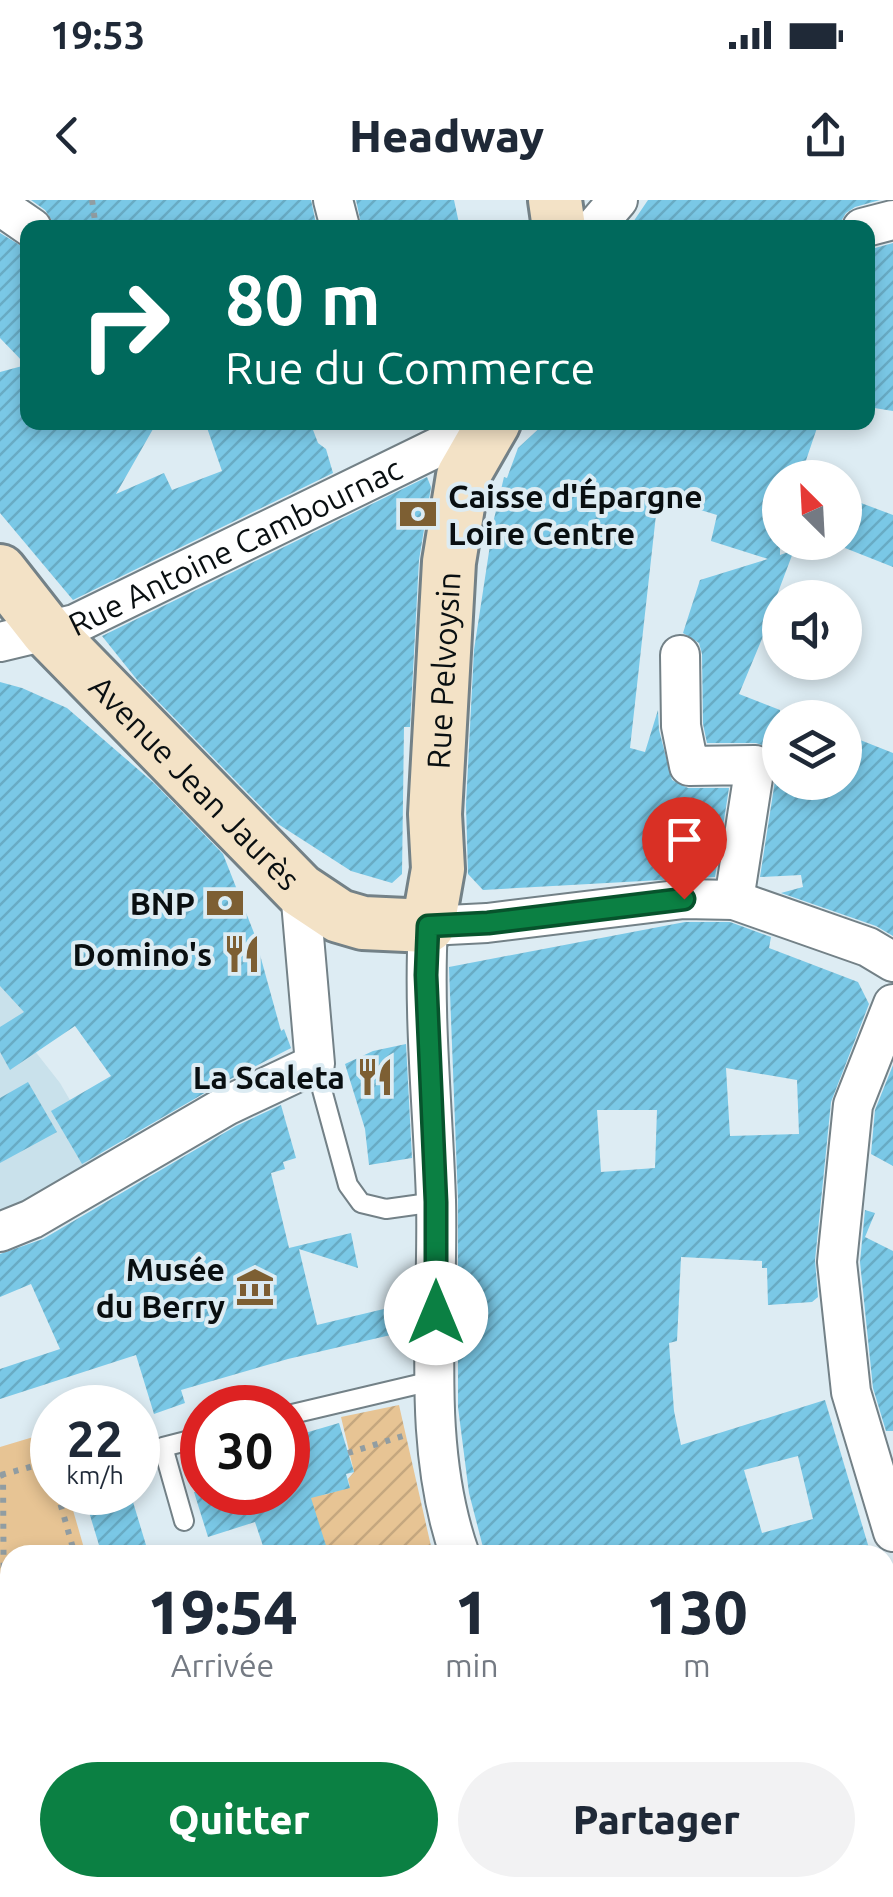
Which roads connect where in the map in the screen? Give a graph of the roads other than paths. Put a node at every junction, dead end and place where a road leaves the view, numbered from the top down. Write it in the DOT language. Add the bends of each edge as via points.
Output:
graph roads {
  1 [pos="618,200"];
  2 [pos="601,220"];
  3 [pos="485,436"];
  4 [pos="0,572"];
  5 [pos="24,637"];
  6 [pos="680,655"];
  7 [pos="300,890"];
  8 [pos="734,900"];
  9 [pos="428,926"];
  10 [pos="893,962"];
  11 [pos="893,1004"];
  12 [pos="315,1064"];
  13 [pos="436,1202"];
  14 [pos="0,1232"];
  15 [pos="436,1380"];
  16 [pos="310,1410"];
  17 [pos="180,1442"];
  18 [pos="180,1508"];
  19 [pos="182,1515"];
  20 [pos="184,1521"];
  21 [pos="893,1532"];
  22 [pos="458,1545"];
  1 -- 2 [label="street"];
  3 -- 5 [label="street, Rue Antoine Cambournac" via="440,446 74,624"];
  3 -- 9 [label="street, Rue Pelvoysin" via="463,476 449,562 438,870"];
  4 -- 5 [label="street, Avenue Jean Jaurès"];
  5 -- 7 [label="street, Avenue Jean Jaurès"];
  6 -- 8 [label="street" via="689,766 755,765"];
  7 -- 9 [label="street, Avenue Jean Jaurès" via="340,916"];
  7 -- 12 [label="street"];
  8 -- 9 [label="street" via="684,899"];
  8 -- 10 [label="street"];
  9 -- 13 [label="street"];
  11 -- 21 [label="street" via="853,1106 837,1262 851,1392"];
  12 -- 13 [label="lane" via="348,1185 362,1203 386,1208"];
  12 -- 14 [label="street"];
  13 -- 15 [label="street"];
  15 -- 16 [label="lane"];
  15 -- 22 [label="street" via="440,1465"];
  17 -- 18 [label="lane" via="162,1447"];
  19 -- 20 [label="lane"];
}
